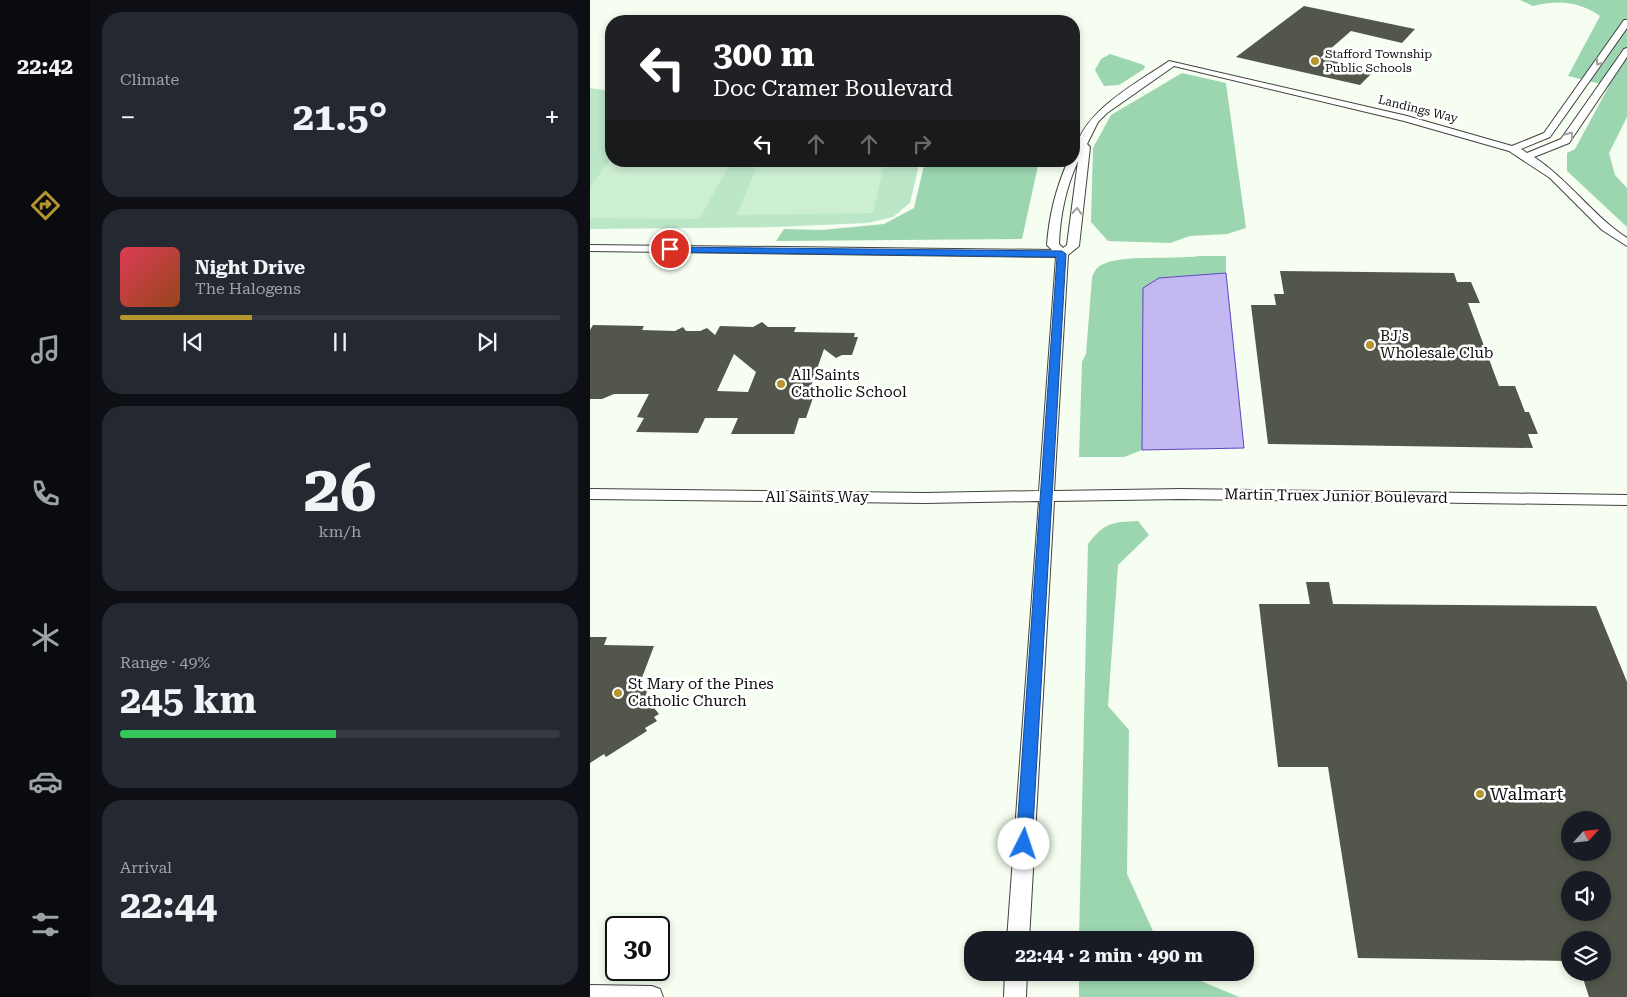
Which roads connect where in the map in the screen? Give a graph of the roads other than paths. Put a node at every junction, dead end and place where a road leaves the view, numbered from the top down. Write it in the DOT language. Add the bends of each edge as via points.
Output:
graph roads {
  1 [pos="1627,22"];
  2 [pos="1613,41"];
  3 [pos="1627,44"];
  4 [pos="1627,52"];
  5 [pos="1576,94"];
  6 [pos="1595,98"];
  7 [pos="1087,134"];
  8 [pos="1080,149"];
  9 [pos="1513,149"];
  10 [pos="1527,156"];
  11 [pos="1072,167"];
  12 [pos="1626,243"];
  13 [pos="590,248"];
  14 [pos="1062,254"];
  15 [pos="590,494"];
  16 [pos="1045,497"];
  17 [pos="1627,500"];
  18 [pos="1019,931"];
  19 [pos="1016,981"];
  20 [pos="590,996"];
  21 [pos="652,997"];
  22 [pos="1015,997"];
  1 -- 2 [label="street"];
  2 -- 3 [label="street"];
  2 -- 5 [label="street, one-way"];
  4 -- 6 [label="street"];
  5 -- 6 [label="street"];
  5 -- 9 [label="street" via="1547,135"];
  10 -- 6 [label="street, one-way" via="1565,142"];
  7 -- 8 [label="street"];
  7 -- 9 [label="street, Landings Way" via="1104,111 1172,63 1407,119"];
  14 -- 7 [label="street, one-way" via="1073,246"];
  9 -- 10 [label="street, Landings Way"];
  10 -- 12 [label="street, Landings Way" via="1555,177 1600,224"];
  11 -- 14 [label="street" via="1060,198 1053,237 1053,245"];
  13 -- 14 [label="street"];
  14 -- 16 [label="street"];
  15 -- 16 [label="street, All Saints Way" via="812,498"];
  16 -- 17 [label="street, Martin Truex Junior Boulevard" via="1182,494"];
  16 -- 18 [label="street"];
  19 -- 22 [label="street"];
  20 -- 21 [label="street"];
}
